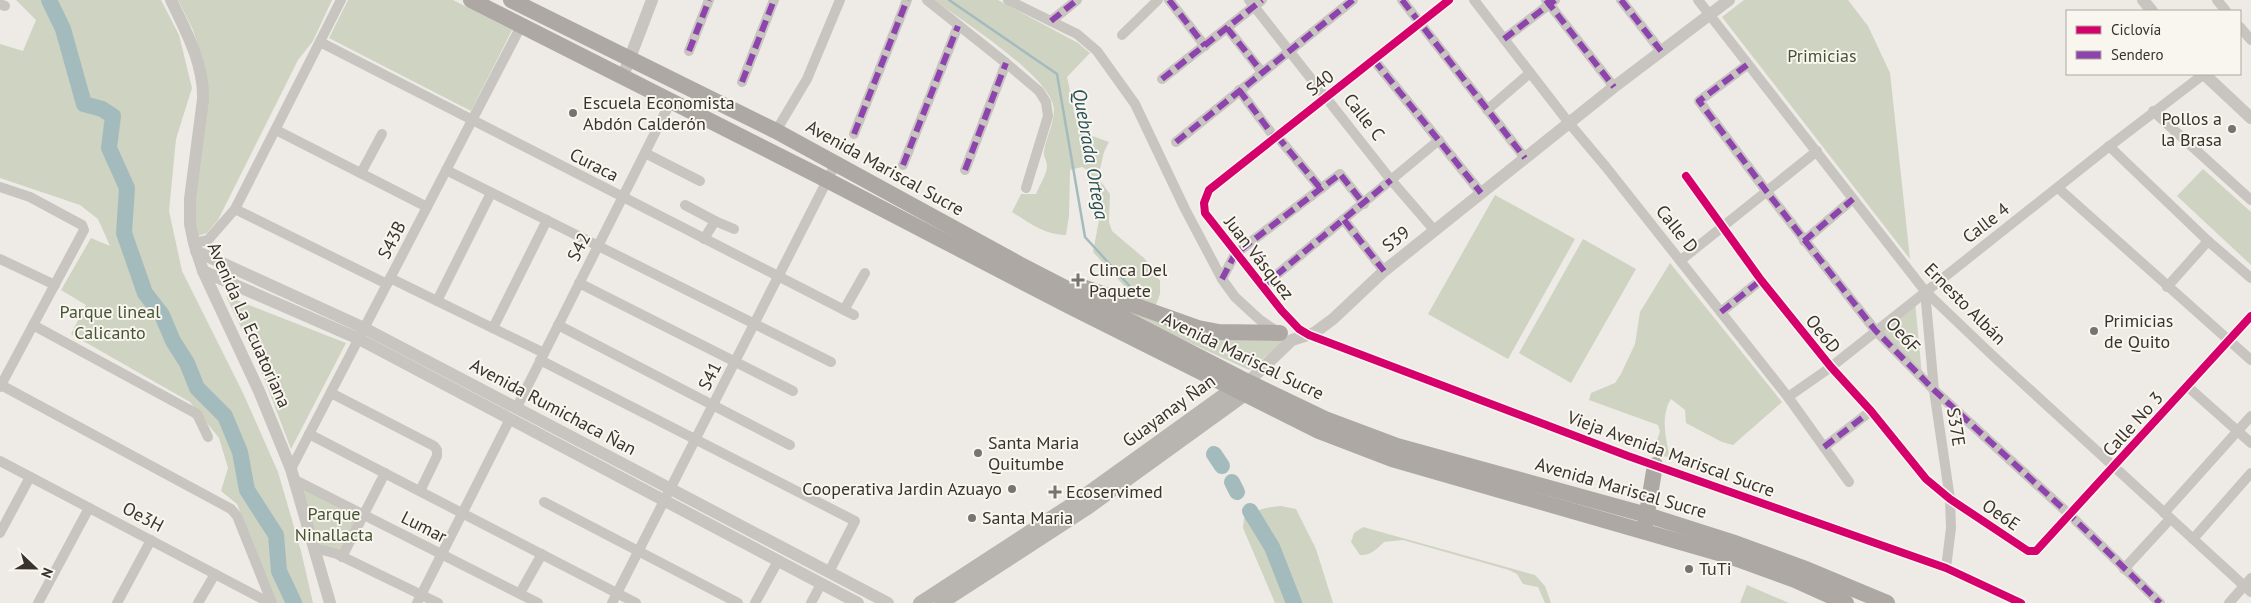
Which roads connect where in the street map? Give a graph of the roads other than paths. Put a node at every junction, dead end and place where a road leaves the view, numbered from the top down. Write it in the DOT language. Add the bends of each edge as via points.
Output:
graph roads {
  1 [pos="171,0"];
  2 [pos="342,0"];
  3 [pos="470,0"];
  4 [pos="511,0"];
  5 [pos="652,0"];
  6 [pos="709,0"];
  7 [pos="774,0"];
  8 [pos="840,0"];
  9 [pos="907,0"];
  10 [pos="927,0"];
  11 [pos="1008,0"];
  12 [pos="1077,0"];
  13 [pos="1158,0"];
  14 [pos="1169,0"];
  15 [pos="1353,0"];
  16 [pos="1402,0"];
  17 [pos="1449,0"];
  18 [pos="1474,0"];
  19 [pos="1620,0"];
  20 [pos="1698,0"];
  21 [pos="1729,0"];
  22 [pos="2143,0"];
  23 [pos="2217,0"];
  24 [pos="1550,1"];
  25 [pos="1255,2"];
  26 [pos="2151,10"];
  27 [pos="2225,10"];
  28 [pos="1710,15"];
  29 [pos="1051,22"];
  30 [pos="1419,24"];
  31 [pos="521,26"];
  32 [pos="958,26"];
  33 [pos="1227,28"];
  34 [pos="2241,29"];
  35 [pos="1122,35"];
  36 [pos="2250,38"];
  37 [pos="1504,39"];
  38 [pos="320,42"];
  39 [pos="1205,46"];
  40 [pos="1289,51"];
  41 [pos="1661,51"];
  42 [pos="689,52"];
  43 [pos="630,60"];
  44 [pos="1374,60"];
  45 [pos="1006,63"];
  46 [pos="1747,64"];
  47 [pos="1262,72"];
  48 [pos="1530,73"];
  49 [pos="2203,75"];
  50 [pos="2205,75"];
  51 [pos="622,76"];
  52 [pos="1162,79"];
  53 [pos="742,82"];
  54 [pos="1614,87"];
  55 [pos="1239,90"];
  56 [pos="1327,97"];
  57 [pos="671,101"];
  58 [pos="1487,110"];
  59 [pos="2153,111"];
  60 [pos="2251,118"];
  61 [pos="472,120"];
  62 [pos="1569,123"];
  63 [pos="276,130"];
  64 [pos="776,132"];
  65 [pos="382,134"];
  66 [pos="854,134"];
  67 [pos="1276,137"];
  68 [pos="1438,140"];
  69 [pos="1176,142"];
  70 [pos="2109,146"];
  71 [pos="1817,150"];
  72 [pos="645,153"];
  73 [pos="1525,158"];
  74 [pos="836,163"];
  75 [pos="903,165"];
  76 [pos="446,170"];
  77 [pos="965,170"];
  78 [pos="362,173"];
  79 [pos="1686,176"];
  80 [pos="827,180"];
  81 [pos="1391,180"];
  82 [pos="700,181"];
  83 [pos="0,187"];
  84 [pos="1026,188"];
  85 [pos="2058,188"];
  86 [pos="1209,190"];
  87 [pos="1321,190"];
  88 [pos="1766,192"];
  89 [pos="491,193"];
  90 [pos="1481,193"];
  91 [pos="623,197"];
  92 [pos="1853,200"];
  93 [pos="2251,200"];
  94 [pos="1364,204"];
  95 [pos="684,205"];
  96 [pos="427,207"];
  97 [pos="235,209"];
  98 [pos="547,220"];
  99 [pos="1344,220"];
  100 [pos="715,221"];
  101 [pos="1723,228"];
  102 [pos="734,229"];
  103 [pos="1435,231"];
  104 [pos="704,239"];
  105 [pos="1804,241"];
  106 [pos="2208,241"];
  107 [pos="598,245"];
  108 [pos="195,247"];
  109 [pos="1236,254"];
  110 [pos="0,259"];
  111 [pos="1681,260"];
  112 [pos="1384,271"];
  113 [pos="203,272"];
  114 [pos="865,273"];
  115 [pos="778,277"];
  116 [pos="2251,278"];
  117 [pos="1222,279"];
  118 [pos="1761,280"];
  119 [pos="389,281"];
  120 [pos="579,283"];
  121 [pos="55,285"];
  122 [pos="1262,287"];
  123 [pos="2168,287"];
  124 [pos="1925,291"];
  125 [pos="437,301"];
  126 [pos="844,310"];
  127 [pos="1113,312"];
  128 [pos="1721,312"];
  129 [pos="854,316"];
  130 [pos="2251,316"];
  131 [pos="755,323"];
  132 [pos="34,325"];
  133 [pos="558,325"];
  134 [pos="493,328"];
  135 [pos="1875,330"];
  136 [pos="361,334"];
  137 [pos="1309,335"];
  138 [pos="1286,337"];
  139 [pos="2229,340"];
  140 [pos="542,356"];
  141 [pos="2251,360"];
  142 [pos="735,362"];
  143 [pos="831,362"];
  144 [pos="1831,367"];
  145 [pos="1,386"];
  146 [pos="2187,386"];
  147 [pos="1242,388"];
  148 [pos="1934,390"];
  149 [pos="793,391"];
  150 [pos="331,393"];
  151 [pos="1788,397"];
  152 [pos="714,405"];
  153 [pos="516,407"];
  154 [pos="1871,411"];
  155 [pos="2251,416"];
  156 [pos="510,419"];
  157 [pos="2238,430"];
  158 [pos="310,434"];
  159 [pos="208,438"];
  160 [pos="696,440"];
  161 [pos="2251,443"];
  162 [pos="790,445"];
  163 [pos="1824,447"];
  164 [pos="0,461"];
  165 [pos="1655,465"];
  166 [pos="2113,467"];
  167 [pos="385,473"];
  168 [pos="2251,473"];
  169 [pos="293,474"];
  170 [pos="30,477"];
  171 [pos="1849,482"];
  172 [pos="672,489"];
  173 [pos="420,491"];
  174 [pos="1950,499"];
  175 [pos="544,502"];
  176 [pos="665,502"];
  177 [pos="89,508"];
  178 [pos="463,513"];
  179 [pos="2069,514"];
  180 [pos="364,515"];
  181 [pos="2167,516"];
  182 [pos="1646,523"];
  183 [pos="0,533"];
  184 [pos="2193,539"];
  185 [pos="152,540"];
  186 [pos="315,548"];
  187 [pos="2036,550"];
  188 [pos="639,552"];
  189 [pos="542,554"];
  190 [pos="442,555"];
  191 [pos="342,557"];
  192 [pos="778,561"];
  193 [pos="1946,568"];
  194 [pos="2124,569"];
  195 [pos="829,572"];
  196 [pos="215,574"];
  197 [pos="2251,578"];
  198 [pos="821,584"];
  199 [pos="2247,589"];
  200 [pos="520,593"];
  201 [pos="615,598"];
  202 [pos="420,599"];
  203 [pos="38,603"];
  204 [pos="117,603"];
  205 [pos="198,603"];
  206 [pos="271,603"];
  207 [pos="330,603"];
  208 [pos="438,603"];
  209 [pos="538,603"];
  210 [pos="636,603"];
  211 [pos="738,603"];
  212 [pos="755,603"];
  213 [pos="811,603"];
  214 [pos="858,603"];
  215 [pos="888,603"];
  216 [pos="920,603"];
  217 [pos="940,603"];
  218 [pos="1846,603"];
  219 [pos="1887,603"];
  220 [pos="2021,603"];
  221 [pos="2160,603"];
  222 [pos="2229,603"];
  1 -- 108 [label="street, Avenida La Ecuatoriana" via="197,59 203,92 190,198 190,224"];
  2 -- 38 [label="street"];
  3 -- 31 [label="main road, Avenida Mariscal Sucre"];
  4 -- 43 [label="main road, Avenida Mariscal Sucre"];
  5 -- 43 [label="street"];
  6 -- 42 [label="street"];
  7 -- 53 [label="street"];
  8 -- 64 [label="street" via="807,79"];
  9 -- 66 [label="street"];
  10 -- 32 [label="street"];
  11 -- 29 [label="street, Juan Vásquez"];
  12 -- 29 [label="street"];
  13 -- 35 [label="street"];
  14 -- 39 [label="street"];
  15 -- 40 [label="street"];
  16 -- 30 [label="street"];
  17 -- 30 [label="street, S40"];
  18 -- 37 [label="street, Calle D"];
  19 -- 41 [label="street"];
  20 -- 28 [label="street, Ernesto Albán"];
  21 -- 28 [label="street, S39"];
  22 -- 26 [label="street"];
  23 -- 27 [label="street"];
  24 -- 37 [label="street"];
  24 -- 54 [label="street"];
  25 -- 33 [label="street"];
  25 -- 40 [label="street, Calle C"];
  28 -- 41 [label="street, S39"];
  28 -- 46 [label="street, Ernesto Albán"];
  29 -- 117 [label="street, Juan Vásquez" via="1077,34 1097,51 1126,90"];
  30 -- 44 [label="street, S40"];
  30 -- 58 [label="street"];
  31 -- 51 [label="main road, Avenida Mariscal Sucre"];
  31 -- 61 [label="street, S43B"];
  32 -- 45 [label="street"];
  32 -- 75 [label="street"];
  33 -- 39 [label="street"];
  33 -- 47 [label="street"];
  34 -- 36 [label="street"];
  37 -- 48 [label="street, Calle D"];
  38 -- 61 [label="street, Curaca"];
  38 -- 63 [label="street"];
  39 -- 52 [label="street"];
  40 -- 47 [label="street"];
  40 -- 56 [label="street, Calle C"];
  41 -- 54 [label="street, S39"];
  43 -- 51 [label="street"];
  43 -- 64 [label="main road, Avenida Mariscal Sucre"];
  44 -- 56 [label="street, S40"];
  44 -- 68 [label="street"];
  45 -- 77 [label="street"];
  45 -- 84 [label="street" via="1039,91 1046,102 1048,116"];
  46 -- 71 [label="street, Ernesto Albán"];
  46 -- 88 [label="street, Oe6F" via="1699,102"];
  47 -- 55 [label="street"];
  48 -- 58 [label="street"];
  48 -- 62 [label="street, Calle D"];
  49 -- 59 [label="street, Calle 4"];
  50 -- 60 [label="street"];
  51 -- 57 [label="main road, Avenida Mariscal Sucre"];
  54 -- 62 [label="street, S39"];
  55 -- 67 [label="street"];
  55 -- 69 [label="street"];
  56 -- 67 [label="street, S40"];
  56 -- 81 [label="street, Calle C"];
  57 -- 72 [label="street, S42"];
  57 -- 80 [label="main road, Avenida Mariscal Sucre"];
  58 -- 73 [label="street"];
  59 -- 70 [label="street, Calle 4"];
  59 -- 93 [label="street"];
  61 -- 76 [label="street, S43B"];
  61 -- 91 [label="street, Curaca"];
  62 -- 73 [label="street, S39"];
  62 -- 111 [label="street, Calle D"];
  63 -- 78 [label="street"];
  63 -- 97 [label="street"];
  64 -- 74 [label="main road, Avenida Mariscal Sucre"];
  65 -- 78 [label="street"];
  67 -- 86 [label="street, S40"];
  67 -- 87 [label="street"];
  68 -- 81 [label="street"];
  68 -- 90 [label="street"];
  70 -- 85 [label="street, Calle 4"];
  70 -- 106 [label="street"];
  71 -- 88 [label="street"];
  71 -- 92 [label="street, Ernesto Albán"];
  72 -- 82 [label="street"];
  72 -- 91 [label="street, S42"];
  73 -- 90 [label="street, S39"];
  74 -- 80 [label="street, S41"];
  74 -- 127 [label="main road, Avenida Mariscal Sucre"];
  76 -- 89 [label="street"];
  76 -- 96 [label="street, S43B"];
  78 -- 96 [label="street"];
  79 -- 101 [label="street, Oe6D"];
  80 -- 115 [label="street, S41"];
  80 -- 127 [label="main road, Avenida Mariscal Sucre"];
  81 -- 94 [label="street"];
  81 -- 103 [label="street, Calle C"];
  83 -- 121 [label="street" via="30,197 82,225 83,234"];
  85 -- 123 [label="street"];
  85 -- 124 [label="street, Calle 4"];
  86 -- 109 [label="street, Juan Vásquez" via="1204,203 1205,213"];
  87 -- 94 [label="street" via="1340,174"];
  87 -- 109 [label="street"];
  88 -- 101 [label="street"];
  88 -- 105 [label="street, Oe6F"];
  89 -- 98 [label="street"];
  89 -- 125 [label="street"];
  90 -- 103 [label="street, S39"];
  91 -- 104 [label="street, Curaca"];
  91 -- 107 [label="street, S42"];
  92 -- 105 [label="street"];
  92 -- 124 [label="street, Ernesto Albán"];
  94 -- 99 [label="street"];
  95 -- 100 [label="street"];
  96 -- 119 [label="street, S43B"];
  97 -- 108 [label="street" via="208,240"];
  97 -- 119 [label="street"];
  98 -- 107 [label="street"];
  98 -- 134 [label="street"];
  99 -- 112 [label="street"];
  99 -- 122 [label="street"];
  100 -- 102 [label="street"];
  100 -- 104 [label="street"];
  101 -- 111 [label="street"];
  101 -- 118 [label="street, Oe6D"];
  103 -- 112 [label="street, S39"];
  104 -- 115 [label="street, Curaca"];
  105 -- 135 [label="street, Oe6F"];
  106 -- 116 [label="street"];
  106 -- 123 [label="street"];
  107 -- 120 [label="street, S42"];
  107 -- 131 [label="street"];
  108 -- 113 [label="street, Avenida La Ecuatoriana"];
  108 -- 136 [label="street, Avenida Rumichaca Ñan"];
  109 -- 117 [label="street"];
  109 -- 122 [label="street, Juan Vásquez"];
  110 -- 121 [label="street"];
  111 -- 128 [label="street, Calle D"];
  112 -- 137 [label="street, S39" via="1333,319"];
  113 -- 136 [label="street, Avenida Rumichaca Ñan"];
  113 -- 169 [label="street, Avenida La Ecuatoriana" via="259,391"];
  114 -- 126 [label="street"];
  115 -- 126 [label="street, Curaca"];
  115 -- 131 [label="street, S41"];
  117 -- 138 [label="street, Juan Vásquez" via="1235,297 1260,320"];
  118 -- 128 [label="street"];
  118 -- 144 [label="street, Oe6D"];
  119 -- 125 [label="street"];
  119 -- 136 [label="street, S43B"];
  120 -- 133 [label="street, S42"];
  120 -- 142 [label="street"];
  121 -- 132 [label="street"];
  122 -- 137 [label="street, Juan Vásquez" via="1282,312"];
  123 -- 139 [label="street"];
  124 -- 135 [label="street, Calle 4"];
  124 -- 148 [label="street, S37E"];
  124 -- 166 [label="street, Ernesto Albán"];
  125 -- 134 [label="street"];
  126 -- 129 [label="street, Curaca"];
  127 -- 138 [label="main road" via="1153,312 1219,332"];
  127 -- 147 [label="main road, Avenida Mariscal Sucre" via="1155,342"];
  128 -- 151 [label="street, Calle D"];
  130 -- 139 [label="street, Calle No 3"];
  131 -- 142 [label="street, S41"];
  131 -- 143 [label="street"];
  132 -- 145 [label="street"];
  132 -- 159 [label="street" via="197,414"];
  133 -- 140 [label="street, S42"];
  133 -- 152 [label="street"];
  134 -- 140 [label="street"];
  135 -- 144 [label="street, Calle 4"];
  135 -- 148 [label="street, Oe6F"];
  136 -- 150 [label="street, S43B"];
  136 -- 153 [label="street, Avenida Rumichaca Ñan"];
  136 -- 156 [label="street, Avenida Rumichaca Ñan"];
  137 -- 138 [label="street, S39"];
  137 -- 165 [label="street, Vieja Avenida Mariscal Sucre"];
  138 -- 147 [label="street, S39"];
  139 -- 141 [label="street"];
  139 -- 146 [label="street, Calle No 3"];
  140 -- 153 [label="street, S42"];
  140 -- 160 [label="street"];
  142 -- 149 [label="street"];
  142 -- 152 [label="street, S41"];
  144 -- 151 [label="street, Calle 4"];
  144 -- 154 [label="street, Oe6D"];
  145 -- 206 [label="street" via="232,509"];
  146 -- 157 [label="street"];
  146 -- 166 [label="street, Calle No 3"];
  147 -- 182 [label="main road, Avenida Mariscal Sucre" via="1319,431 1378,454 1538,492"];
  147 -- 216 [label="main road, Guayanay Ñan"];
  147 -- 217 [label="main road, Guayanay Ñan" via="1086,509"];
  148 -- 174 [label="street, S37E"];
  148 -- 179 [label="street, Oe6F"];
  150 -- 158 [label="street, S43B"];
  150 -- 173 [label="street" via="434,446 437,456"];
  151 -- 163 [label="street, Calle D"];
  152 -- 160 [label="street, S41"];
  152 -- 162 [label="street"];
  153 -- 172 [label="street, Avenida Rumichaca Ñan"];
  154 -- 163 [label="street"];
  154 -- 174 [label="street, Oe6D" via="1926,479"];
  155 -- 157 [label="street"];
  156 -- 176 [label="street, Avenida Rumichaca Ñan"];
  156 -- 178 [label="street"];
  157 -- 161 [label="street"];
  157 -- 181 [label="street"];
  158 -- 167 [label="street"];
  158 -- 169 [label="street, S43B"];
  160 -- 172 [label="street, S41"];
  160 -- 195 [label="street" via="855,521"];
  163 -- 171 [label="street, Calle D"];
  164 -- 170 [label="street, Oe3H"];
  165 -- 182 [label="main road"];
  165 -- 193 [label="street, Vieja Avenida Mariscal Sucre"];
  166 -- 179 [label="street, Calle No 3"];
  166 -- 181 [label="street, Ernesto Albán"];
  167 -- 173 [label="street"];
  167 -- 180 [label="street"];
  168 -- 184 [label="street"];
  169 -- 180 [label="street, Lumar"];
  169 -- 186 [label="street, Avenida La Ecuatoriana"];
  170 -- 177 [label="street, Oe3H"];
  170 -- 183 [label="street"];
  172 -- 176 [label="street, S41"];
  172 -- 195 [label="street, Avenida Rumichaca Ñan"];
  173 -- 178 [label="street"];
  174 -- 187 [label="street, Oe6E" via="2028,551"];
  174 -- 193 [label="street, S37E" via="1951,528"];
  175 -- 188 [label="street"];
  176 -- 188 [label="street, S41"];
  176 -- 192 [label="street, Avenida Rumichaca Ñan"];
  177 -- 185 [label="street, Oe3H"];
  177 -- 203 [label="street"];
  178 -- 189 [label="street"];
  178 -- 190 [label="street"];
  179 -- 187 [label="street, Calle No 3"];
  179 -- 194 [label="street, Oe6F"];
  180 -- 190 [label="street, Lumar"];
  180 -- 191 [label="street"];
  181 -- 184 [label="street, Ernesto Albán"];
  181 -- 194 [label="street"];
  182 -- 218 [label="main road, Avenida Mariscal Sucre"];
  182 -- 219 [label="main road, Avenida Mariscal Sucre" via="1741,545"];
  184 -- 199 [label="street, Ernesto Albán"];
  185 -- 196 [label="street, Oe3H"];
  185 -- 204 [label="street"];
  186 -- 191 [label="street"];
  186 -- 207 [label="street, Avenida La Ecuatoriana"];
  188 -- 201 [label="street, S41"];
  188 -- 211 [label="street"];
  189 -- 200 [label="street"];
  189 -- 201 [label="street"];
  190 -- 200 [label="street, Lumar"];
  190 -- 202 [label="street"];
  191 -- 202 [label="street"];
  192 -- 198 [label="street, Avenida Rumichaca Ñan"];
  192 -- 212 [label="street"];
  193 -- 220 [label="street, Vieja Avenida Mariscal Sucre"];
  194 -- 221 [label="street, Oe6F"];
  195 -- 215 [label="street, Avenida Rumichaca Ñan"];
  196 -- 205 [label="street"];
  196 -- 206 [label="street, Oe3H"];
  197 -- 199 [label="street"];
  198 -- 213 [label="street"];
  198 -- 214 [label="street, Avenida Rumichaca Ñan"];
  199 -- 222 [label="street"];
  200 -- 209 [label="street, Lumar"];
  201 -- 210 [label="street"];
  202 -- 208 [label="street"];
}
